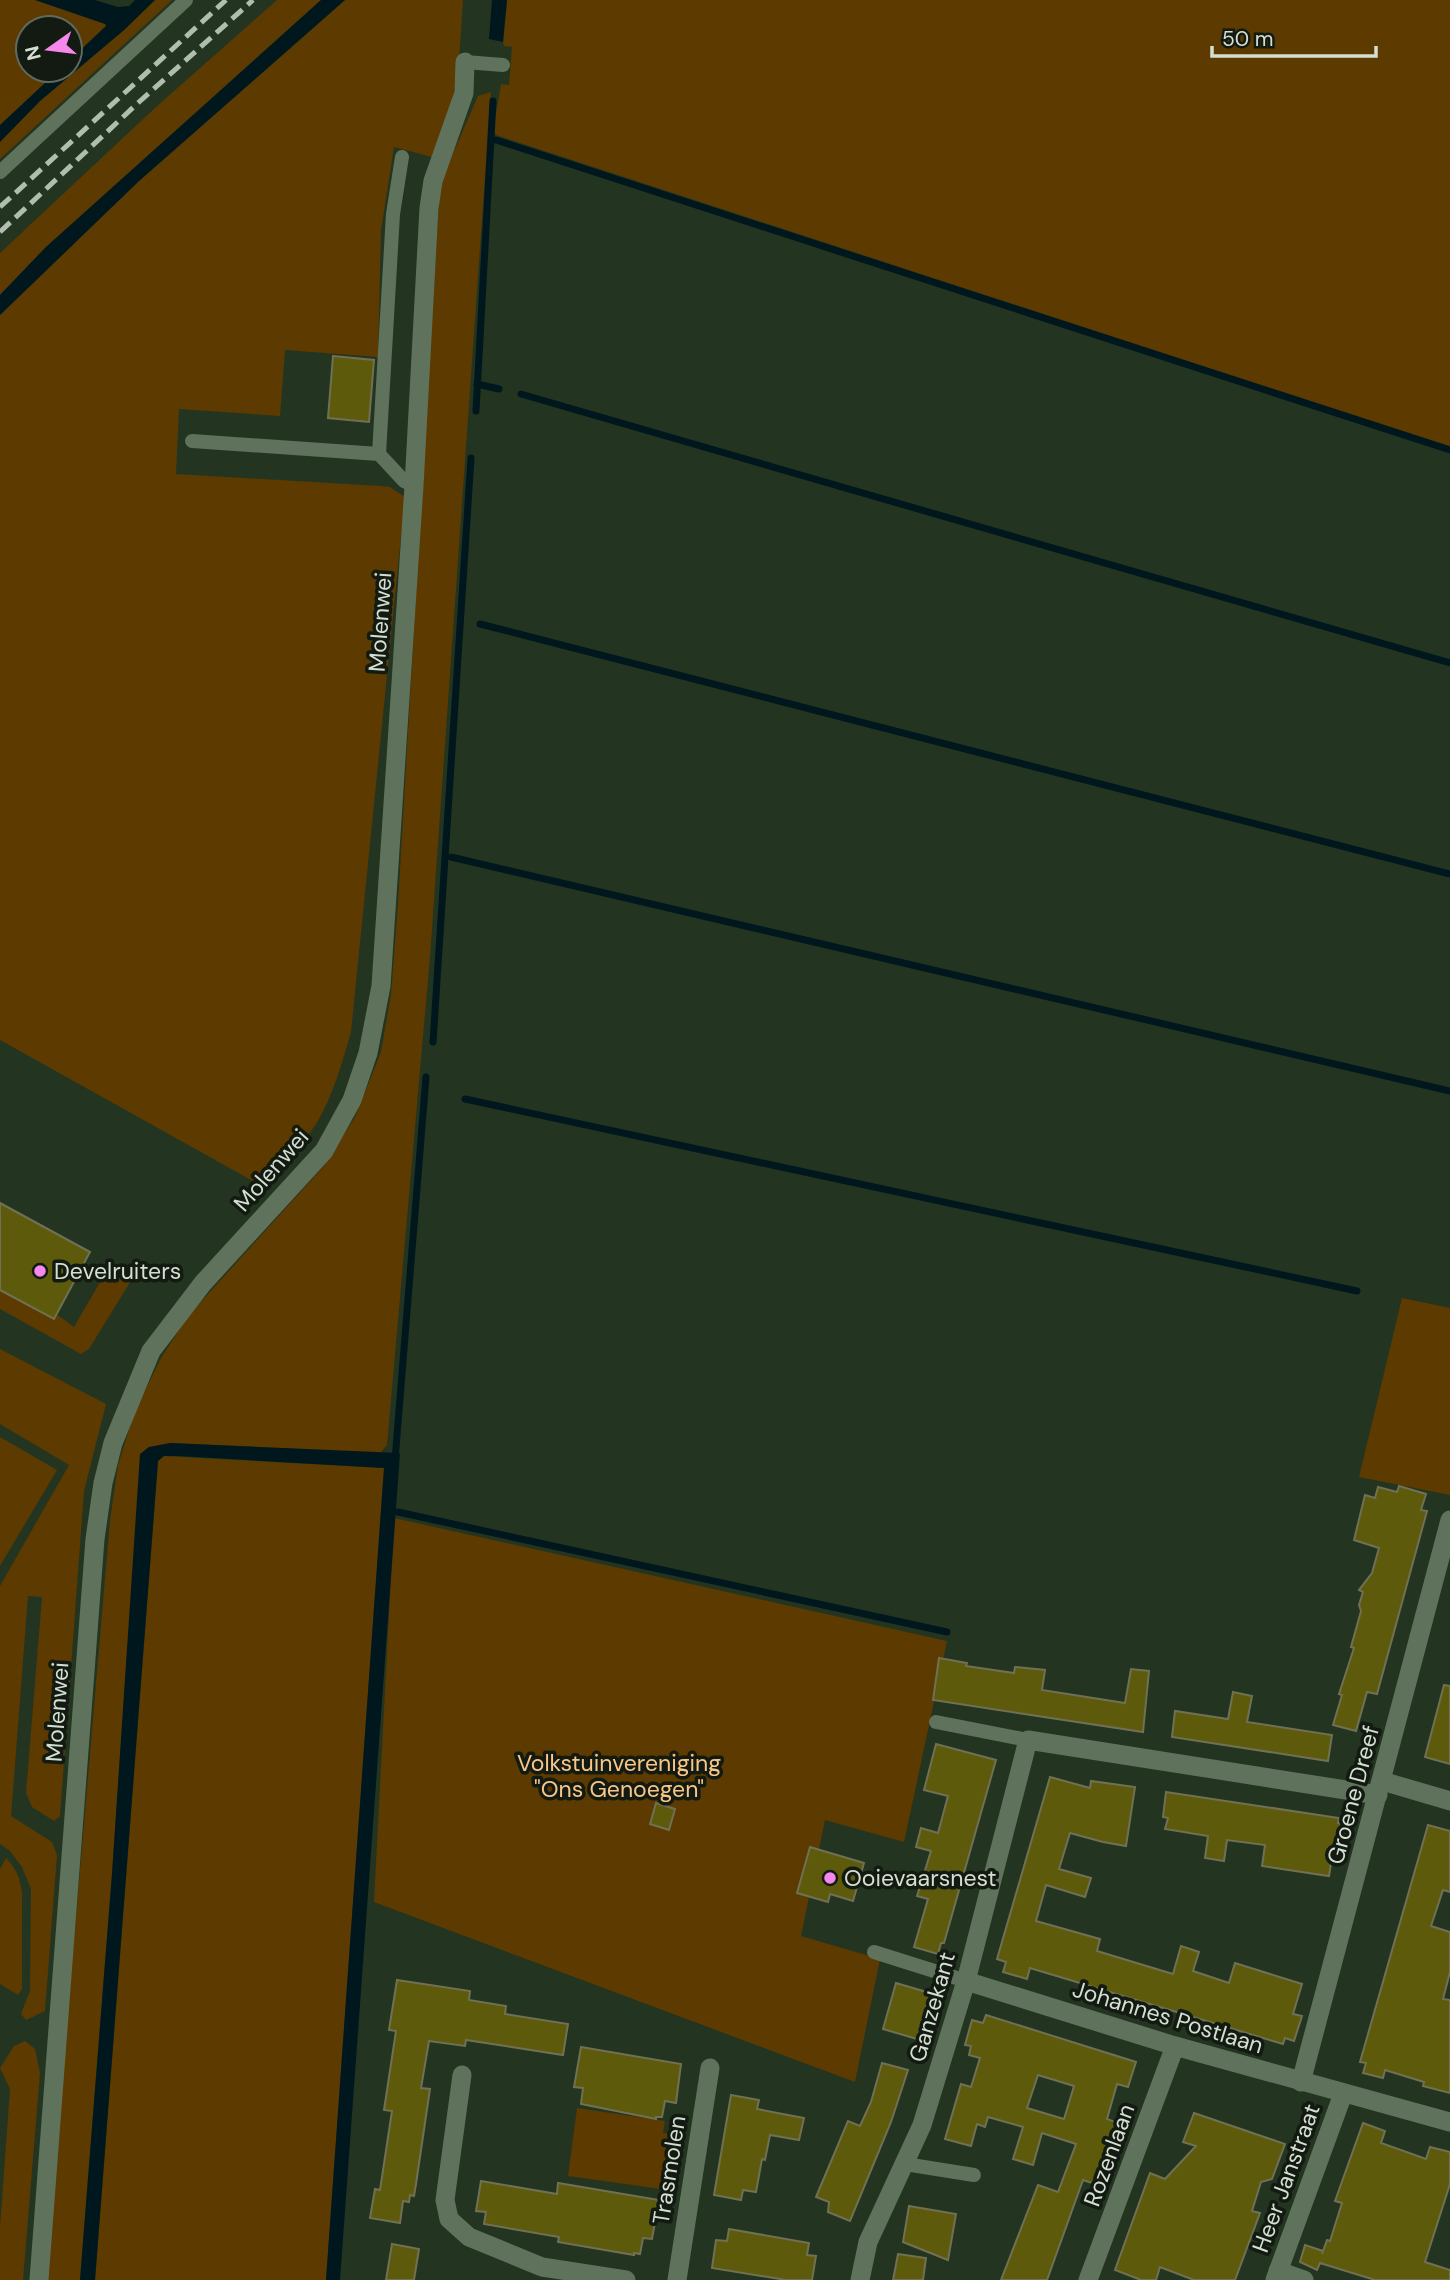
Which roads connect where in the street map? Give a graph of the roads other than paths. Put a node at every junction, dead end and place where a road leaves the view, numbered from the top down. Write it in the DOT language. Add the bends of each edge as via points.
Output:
graph roads {
  1 [pos="187,0"];
  2 [pos="465,62"];
  3 [pos="503,65"];
  4 [pos="402,157"];
  5 [pos="0,172"];
  6 [pos="192,441"];
  7 [pos="379,454"];
  8 [pos="414,486"];
  9 [pos="1450,1520"];
  10 [pos="936,1723"];
  11 [pos="1028,1740"];
  12 [pos="1380,1788"];
  13 [pos="1450,1801"];
  14 [pos="874,1952"];
  15 [pos="966,1980"];
  16 [pos="1175,2046"];
  17 [pos="710,2068"];
  18 [pos="462,2076"];
  19 [pos="1301,2082"];
  20 [pos="1343,2094"];
  21 [pos="1450,2122"];
  22 [pos="905,2164"];
  23 [pos="974,2175"];
  24 [pos="1277,2276"];
  25 [pos="39,2280"];
  26 [pos="626,2280"];
  27 [pos="677,2280"];
  28 [pos="860,2280"];
  29 [pos="1088,2280"];
  30 [pos="1304,2280"];
  1 -- 5 [label="lane"];
  2 -- 3 [label="lane"];
  2 -- 8 [label="street, Molenwei" via="464,93 433,181 429,208"];
  4 -- 7 [label="lane" via="393,214"];
  6 -- 7 [label="lane"];
  7 -- 8 [label="lane"];
  8 -- 25 [label="street, Molenwei" via="381,986 368,1052 352,1100 324,1151 203,1283 151,1351 113,1443 103,1483"];
  9 -- 12 [label="street, Groene Dreef"];
  10 -- 11 [label="lane"];
  11 -- 12 [label="street"];
  11 -- 15 [label="street, Ganzekant"];
  12 -- 13 [label="street"];
  12 -- 19 [label="street, Groene Dreef"];
  14 -- 15 [label="lane, Johannes Postlaan"];
  15 -- 16 [label="street, Johannes Postlaan"];
  15 -- 22 [label="street, Ganzekant" via="922,2125"];
  16 -- 19 [label="street, Johannes Postlaan"];
  16 -- 29 [label="street, Rozenlaan"];
  17 -- 27 [label="street, Trasmolen"];
  18 -- 26 [label="street" via="444,2200 449,2219 469,2237 542,2267"];
  19 -- 20 [label="street, Johannes Postlaan"];
  20 -- 21 [label="street, Johannes Postlaan"];
  20 -- 24 [label="street, Heer Janstraat"];
  22 -- 23 [label="lane"];
  22 -- 28 [label="street, Ganzekant" via="868,2242"];
  24 -- 30 [label="street"];
}
